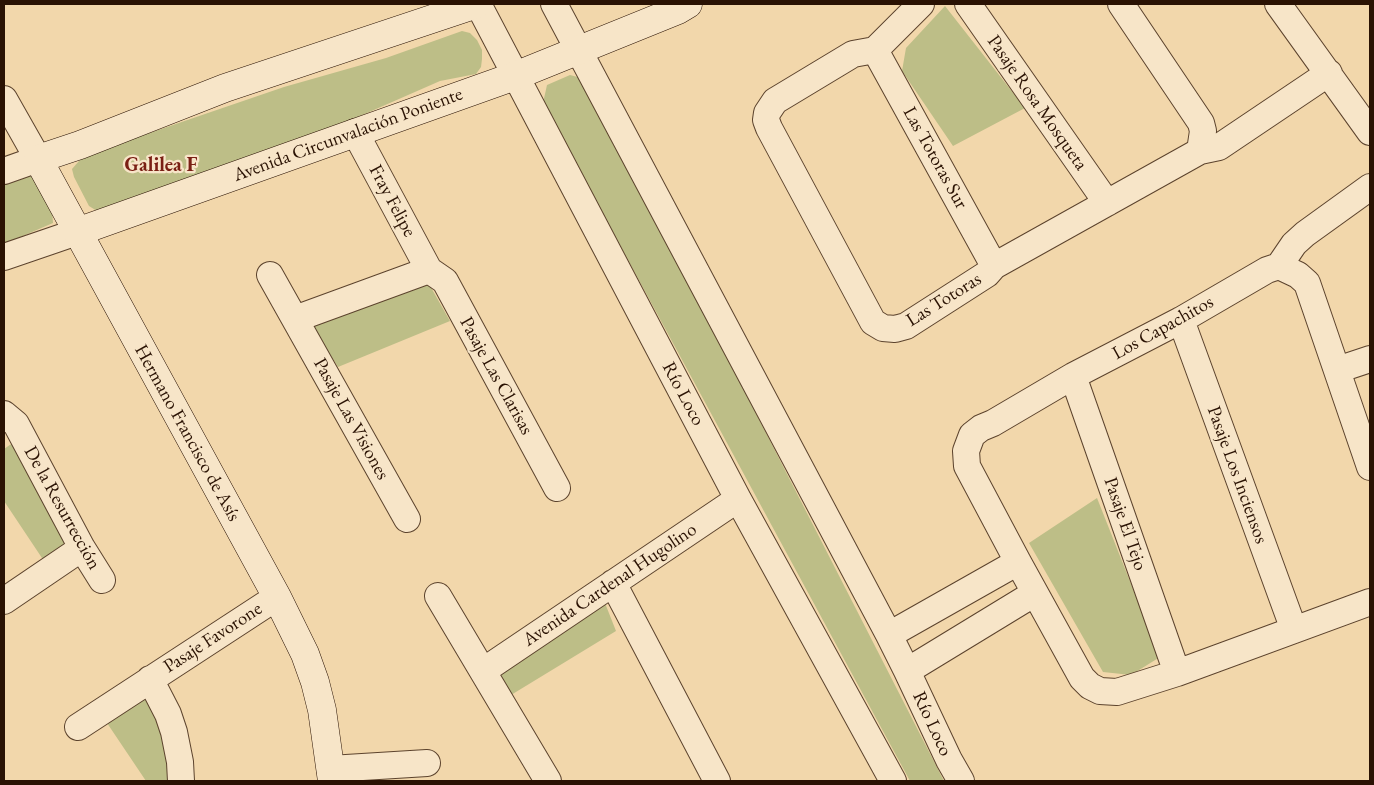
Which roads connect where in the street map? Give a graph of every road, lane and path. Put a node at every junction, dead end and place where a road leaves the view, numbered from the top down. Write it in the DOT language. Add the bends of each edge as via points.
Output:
graph roads {
  1 [pos="478,4"];
  2 [pos="554,4"];
  3 [pos="688,4"];
  4 [pos="921,4"];
  5 [pos="968,4"];
  6 [pos="1121,4"];
  7 [pos="1278,4"];
  8 [pos="578,50"];
  9 [pos="875,50"];
  10 [pos="1329,74"];
  11 [pos="515,76"];
  12 [pos="4,98"];
  13 [pos="355,132"];
  14 [pos="1370,132"];
  15 [pos="1200,151"];
  16 [pos="38,159"];
  17 [pos="4,170"];
  18 [pos="1370,187"];
  19 [pos="1107,202"];
  20 [pos="77,232"];
  21 [pos="4,257"];
  22 [pos="994,266"];
  23 [pos="1279,266"];
  24 [pos="429,270"];
  25 [pos="270,275"];
  26 [pos="295,319"];
  27 [pos="1181,320"];
  28 [pos="1370,359"];
  29 [pos="1337,370"];
  30 [pos="1074,376"];
  31 [pos="8,423"];
  32 [pos="1370,467"];
  33 [pos="557,488"];
  34 [pos="738,500"];
  35 [pos="407,519"];
  36 [pos="82,548"];
  37 [pos="1018,562"];
  38 [pos="102,580"];
  39 [pos="613,583"];
  40 [pos="1035,593"];
  41 [pos="438,596"];
  42 [pos="277,597"];
  43 [pos="4,601"];
  44 [pos="1370,602"];
  45 [pos="1294,630"];
  46 [pos="889,635"];
  47 [pos="483,671"];
  48 [pos="907,671"];
  49 [pos="1177,672"];
  50 [pos="150,679"];
  51 [pos="78,727"];
  52 [pos="427,763"];
  53 [pos="331,775"];
  54 [pos="181,781"];
  55 [pos="548,781"];
  56 [pos="717,781"];
  57 [pos="893,781"];
  58 [pos="961,781"];
  1 -- 11 [label="street, Río Loco"];
  1 -- 16 [label="street" via="225,88"];
  2 -- 8 [label="street, Río Loco"];
  3 -- 8 [label="street, Avenida Circunvalación Poniente"];
  4 -- 9 [label="street"];
  5 -- 19 [label="street, Pasaje Rosa Mosqueta"];
  6 -- 15 [label="street" via="1201,123"];
  7 -- 10 [label="street"];
  8 -- 11 [label="street, Avenida Circunvalación Poniente"];
  8 -- 46 [label="street, Río Loco"];
  9 -- 22 [label="street, Las Totoras Sur"];
  9 -- 22 [label="street, Las Totoras" via="853,54 775,101 766,113 769,128 873,322 883,328 906,326 987,274"];
  10 -- 14 [label="street"];
  10 -- 15 [label="street, Las Totoras" via="1219,146"];
  11 -- 13 [label="street, Avenida Circunvalación Poniente"];
  11 -- 34 [label="street, Río Loco"];
  12 -- 16 [label="street, Hermano Francisco de Asís"];
  13 -- 20 [label="street, Avenida Circunvalación Poniente"];
  13 -- 24 [label="street, Fray Felipe"];
  15 -- 19 [label="street, Las Totoras"];
  16 -- 17 [label="street"];
  16 -- 20 [label="street, Hermano Francisco de Asís"];
  18 -- 23 [label="street" via="1305,234"];
  19 -- 22 [label="street, Las Totoras"];
  20 -- 21 [label="street, Avenida Circunvalación Poniente"];
  20 -- 42 [label="street, Hermano Francisco de Asís"];
  23 -- 27 [label="street, Los Capachitos"];
  23 -- 29 [label="street" via="1307,283"];
  24 -- 26 [label="street"];
  24 -- 33 [label="street, Pasaje Las Clarisas" via="444,281"];
  25 -- 26 [label="street, Pasaje Las Visiones"];
  26 -- 35 [label="street, Pasaje Las Visiones"];
  27 -- 30 [label="street, Los Capachitos"];
  27 -- 45 [label="street, Pasaje Los Inciensos"];
  28 -- 29 [label="street"];
  29 -- 32 [label="street"];
  30 -- 37 [label="street, Los Capachitos" via="981,428 972,435 966,451 967,466"];
  30 -- 49 [label="street, Pasaje El Tejo"];
  31 -- 36 [label="street, De la Resurrección"];
  34 -- 39 [label="street, Avenida Cardenal Hugolino"];
  34 -- 57 [label="street, Río Loco"];
  36 -- 38 [label="street, De la Resurrección"];
  36 -- 43 [label="street"];
  37 -- 40 [label="street, Los Capachitos"];
  37 -- 46 [label="street"];
  39 -- 47 [label="street, Avenida Cardenal Hugolino"];
  39 -- 56 [label="street"];
  40 -- 48 [label="street"];
  40 -- 49 [label="street, Los Capachitos" via="1082,678 1090,686 1100,691 1117,692"];
  41 -- 47 [label="street"];
  42 -- 50 [label="street, Pasaje Favorone"];
  42 -- 53 [label="street, Hermano Francisco de Asís" via="315,682"];
  44 -- 45 [label="street, Los Capachitos"];
  45 -- 49 [label="street, Los Capachitos"];
  46 -- 48 [label="street, Río Loco"];
  47 -- 55 [label="street"];
  48 -- 58 [label="street, Río Loco"];
  50 -- 51 [label="street, Pasaje Favorone"];
  50 -- 54 [label="street, Pasaje Favorone" via="173,727"];
  52 -- 53 [label="street"];
}
